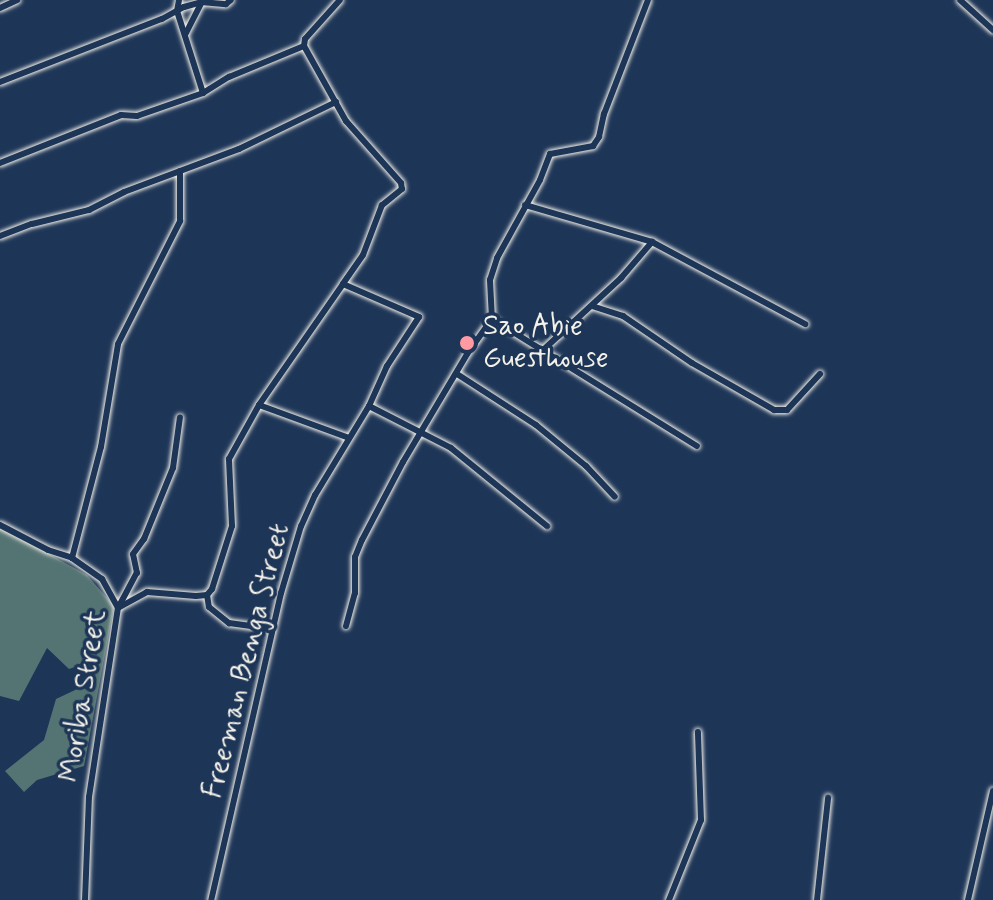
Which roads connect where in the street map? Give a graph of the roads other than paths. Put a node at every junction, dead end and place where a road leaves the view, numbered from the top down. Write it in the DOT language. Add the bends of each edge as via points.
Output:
graph roads {
  1 [pos="17,0"];
  2 [pos="179,0"];
  3 [pos="231,0"];
  4 [pos="340,0"];
  5 [pos="648,0"];
  6 [pos="960,0"];
  7 [pos="201,2"];
  8 [pos="332,3"];
  9 [pos="0,8"];
  10 [pos="177,11"];
  11 [pos="993,30"];
  12 [pos="185,35"];
  13 [pos="304,46"];
  14 [pos="0,82"];
  15 [pos="203,93"];
  16 [pos="336,102"];
  17 [pos="0,163"];
  18 [pos="180,171"];
  19 [pos="525,205"];
  20 [pos="0,236"];
  21 [pos="652,242"];
  22 [pos="343,284"];
  23 [pos="592,306"];
  24 [pos="492,319"];
  25 [pos="805,324"];
  26 [pos="542,351"];
  27 [pos="457,374"];
  28 [pos="820,374"];
  29 [pos="259,405"];
  30 [pos="369,406"];
  31 [pos="180,417"];
  32 [pos="422,431"];
  33 [pos="349,438"];
  34 [pos="697,446"];
  35 [pos="615,497"];
  36 [pos="0,525"];
  37 [pos="547,526"];
  38 [pos="72,558"];
  39 [pos="207,595"];
  40 [pos="118,608"];
  41 [pos="346,626"];
  42 [pos="273,629"];
  43 [pos="698,732"];
  44 [pos="993,791"];
  45 [pos="828,798"];
  46 [pos="85,900"];
  47 [pos="211,900"];
  48 [pos="669,900"];
  49 [pos="817,900"];
  50 [pos="968,900"];
  1 -- 9 [label="street"];
  2 -- 10 [label="street"];
  3 -- 7 [label="street"];
  4 -- 8 [label="street"];
  5 -- 19 [label="street" via="599,137 593,146 550,154"];
  6 -- 11 [label="street"];
  7 -- 10 [label="street"];
  7 -- 12 [label="street"];
  8 -- 13 [label="street"];
  10 -- 12 [label="street"];
  10 -- 14 [label="street"];
  12 -- 15 [label="street"];
  13 -- 15 [label="street"];
  13 -- 16 [label="street"];
  15 -- 17 [label="street" via="137,116 121,115"];
  16 -- 18 [label="street"];
  16 -- 22 [label="street" via="402,189 382,205 363,255"];
  18 -- 20 [label="street" via="89,210"];
  18 -- 38 [label="street" via="180,221 123,330 101,447"];
  19 -- 21 [label="street"];
  19 -- 24 [label="street" via="492,269"];
  21 -- 23 [label="street"];
  21 -- 25 [label="street"];
  22 -- 29 [label="street"];
  22 -- 30 [label="street, Freeman Benga Street" via="419,317"];
  23 -- 26 [label="street"];
  23 -- 28 [label="street" via="623,316 774,410 787,410"];
  24 -- 26 [label="street"];
  24 -- 27 [label="street"];
  26 -- 34 [label="street"];
  27 -- 32 [label="street"];
  27 -- 35 [label="street" via="536,425"];
  29 -- 33 [label="street"];
  29 -- 39 [label="street" via="229,459 232,526"];
  30 -- 32 [label="street"];
  30 -- 33 [label="street, Freeman Benga Street"];
  31 -- 40 [label="street, Moriba Street" via="173,468 133,554 137,573"];
  32 -- 37 [label="street" via="451,448"];
  32 -- 41 [label="street" via="358,548"];
  33 -- 42 [label="street, Freeman Benga Street" via="301,526"];
  36 -- 38 [label="street"];
  38 -- 40 [label="street" via="102,579"];
  39 -- 40 [label="street" via="147,592"];
  39 -- 42 [label="street" via="209,607 229,623"];
  40 -- 46 [label="street, Moriba Street" via="89,797"];
  42 -- 47 [label="street, Freeman Benga Street"];
  43 -- 48 [label="street" via="701,820"];
  44 -- 50 [label="street"];
  45 -- 49 [label="street"];
}
